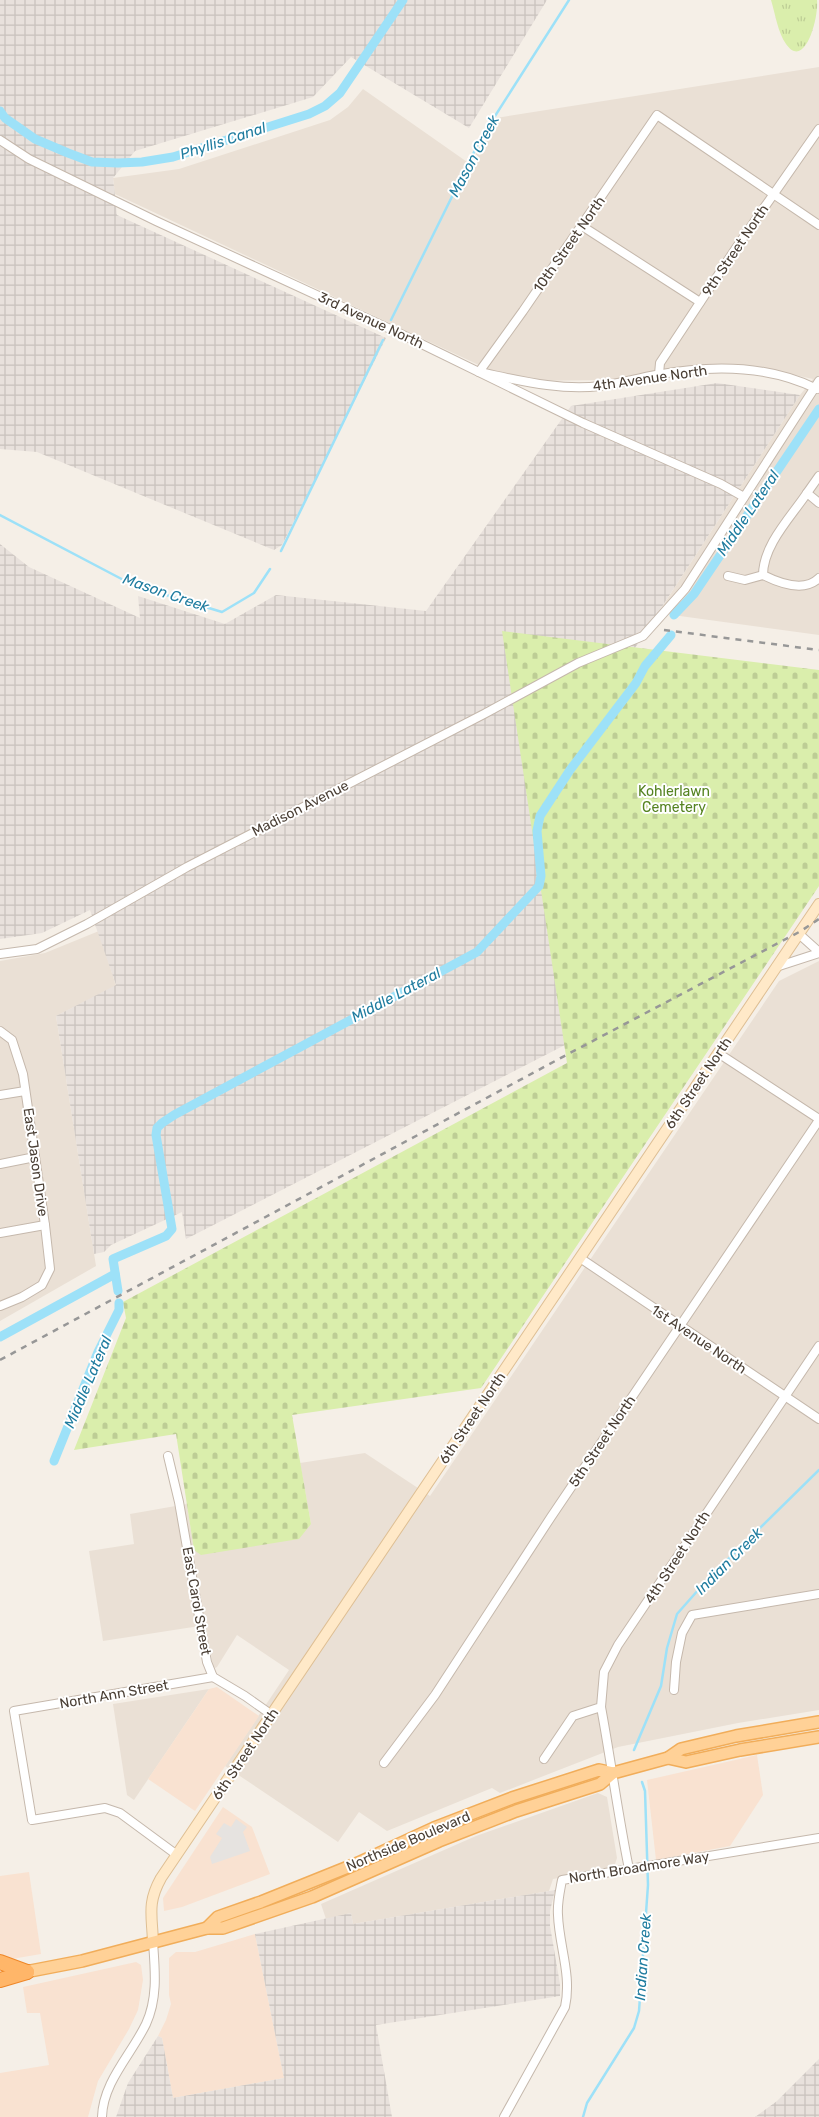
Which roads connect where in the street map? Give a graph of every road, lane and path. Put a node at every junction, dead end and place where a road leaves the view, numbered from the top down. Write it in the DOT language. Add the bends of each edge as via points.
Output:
graph roads {
  1 [pos="819,129"];
  2 [pos="0,140"];
  3 [pos="774,194"];
  4 [pos="819,225"];
  5 [pos="582,226"];
  6 [pos="700,302"];
  7 [pos="479,372"];
  8 [pos="659,374"];
  9 [pos="818,386"];
  10 [pos="819,476"];
  11 [pos="807,493"];
  12 [pos="744,497"];
  13 [pos="819,503"];
  14 [pos="764,575"];
  15 [pos="728,576"];
  16 [pos="819,578"];
  17 [pos="819,904"];
  18 [pos="799,934"];
  19 [pos="819,952"];
  20 [pos="0,954"];
  21 [pos="776,967"];
  22 [pos="0,1032"];
  23 [pos="718,1053"];
  24 [pos="25,1090"];
  25 [pos="0,1095"];
  26 [pos="819,1119"];
  27 [pos="35,1157"];
  28 [pos="0,1164"];
  29 [pos="45,1225"];
  30 [pos="0,1233"];
  31 [pos="580,1258"];
  32 [pos="0,1306"];
  33 [pos="680,1326"];
  34 [pos="819,1346"];
  35 [pos="785,1396"];
  36 [pos="819,1419"];
  37 [pos="168,1456"];
  38 [pos="819,1594"];
  39 [pos="213,1677"];
  40 [pos="674,1690"];
  41 [pos="601,1707"];
  42 [pos="272,1715"];
  43 [pos="819,1722"];
  44 [pos="819,1738"];
  45 [pos="668,1758"];
  46 [pos="544,1760"];
  47 [pos="384,1763"];
  48 [pos="613,1773"];
  49 [pos="819,1838"];
  50 [pos="177,1855"];
  51 [pos="629,1869"];
  52 [pos="153,1942"];
  53 [pos="0,1962"];
  54 [pos="27,1972"];
  55 [pos="0,1978"];
  56 [pos="102,2117"];
  57 [pos="504,2117"];
  1 -- 3 [label="street, 9th Street North"];
  2 -- 7 [label="street, 3rd Avenue North" via="29,159 156,221"];
  3 -- 4 [label="street"];
  3 -- 5 [label="street, 10th Street North" via="657,116"];
  3 -- 6 [label="street, 9th Street North"];
  5 -- 6 [label="street"];
  5 -- 7 [label="street, 10th Street North"];
  6 -- 8 [label="street, 9th Street North" via="660,364"];
  7 -- 8 [label="street, 4th Avenue North" via="526,382 577,387 600,386"];
  7 -- 12 [label="street, 3rd Avenue North"];
  8 -- 9 [label="street, 4th Avenue North" via="742,368"];
  9 -- 12 [label="street, Madison Avenue"];
  10 -- 11 [label="street"];
  11 -- 13 [label="street"];
  11 -- 14 [label="street" via="774,541 764,564"];
  12 -- 20 [label="street, Madison Avenue" via="685,589 652,628 638,639 598,654 187,867 87,924 37,948"];
  14 -- 15 [label="street" via="745,580"];
  14 -- 16 [label="street" via="776,582 795,586"];
  17 -- 18 [label="street, 6th Street North"];
  18 -- 19 [label="street"];
  18 -- 21 [label="street, 6th Street North"];
  19 -- 21 [label="street"];
  21 -- 23 [label="street, 6th Street North"];
  22 -- 24 [label="street, East Jason Drive" via="12,1040"];
  23 -- 26 [label="street"];
  23 -- 31 [label="street, 6th Street North"];
  24 -- 25 [label="street"];
  24 -- 27 [label="street, East Jason Drive"];
  26 -- 33 [label="street, 5th Street North"];
  27 -- 28 [label="street"];
  27 -- 29 [label="street, East Jason Drive"];
  29 -- 30 [label="street"];
  29 -- 32 [label="street, East Jason Drive" via="50,1269 42,1285"];
  31 -- 33 [label="street, 1st Avenue North"];
  31 -- 42 [label="street, 6th Street North"];
  33 -- 35 [label="street, 1st Avenue North"];
  33 -- 47 [label="street, 5th Street North" via="550,1517 436,1695"];
  34 -- 35 [label="street, 4th Street North"];
  35 -- 36 [label="street, 1st Avenue North"];
  35 -- 41 [label="street, 4th Street North" via="618,1645 604,1672"];
  37 -- 39 [label="street, East Carol Street" via="207,1662"];
  38 -- 40 [label="street" via="692,1615 682,1633"];
  39 -- 42 [label="street"];
  39 -- 50 [label="street, North Ann Street" via="14,1711 32,1820 105,1808 120,1813"];
  41 -- 46 [label="street" via="573,1716"];
  41 -- 48 [label="street, 4th Street North"];
  42 -- 50 [label="street, 6th Street North"];
  43 -- 45 [label="main road, Northside Boulevard" via="681,1749"];
  44 -- 45 [label="main road, Northside Boulevard" via="686,1762"];
  45 -- 48 [label="main road, Northside Boulevard"];
  48 -- 51 [label="street, 4th Street North"];
  48 -- 52 [label="main road, Northside Boulevard" via="599,1770 494,1805 324,1877 218,1917 208,1928"];
  49 -- 51 [label="street, North Broadmore Way"];
  50 -- 52 [label="street, 6th Street North" via="154,1891 150,1904"];
  51 -- 57 [label="street, North Broadmore Way" via="562,1880 558,1915 567,1972 565,2007"];
  52 -- 54 [label="main road, Northside Boulevard"];
  52 -- 56 [label="street" via="155,1997 146,2024 111,2082"];
  53 -- 54 [label="highway"];
  54 -- 55 [label="highway"];
}
